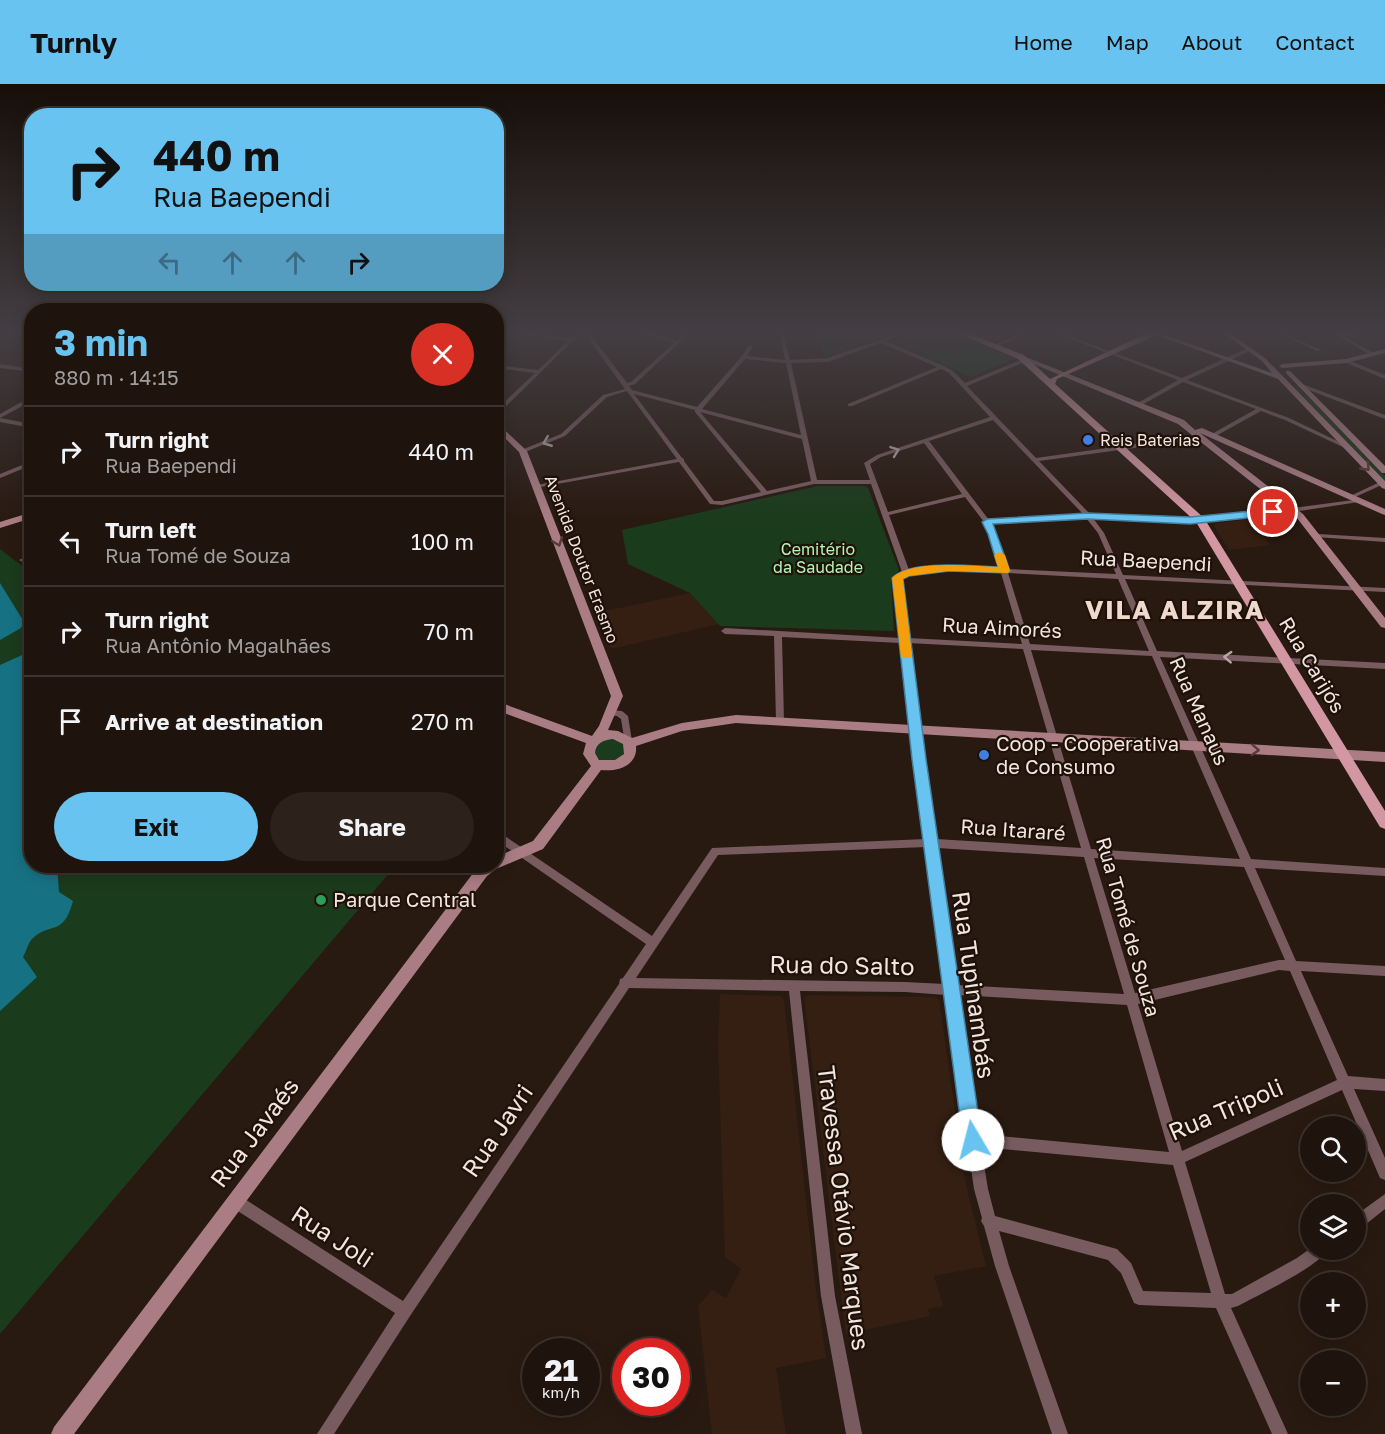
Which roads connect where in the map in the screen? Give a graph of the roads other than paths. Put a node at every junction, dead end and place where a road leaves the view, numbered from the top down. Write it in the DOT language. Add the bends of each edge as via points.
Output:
graph roads {
  1 [pos="518,393"];
  2 [pos="615,393"];
  3 [pos="632,393"];
  4 [pos="644,393"];
  5 [pos="712,393"];
  6 [pos="794,393"];
  7 [pos="879,393"];
  8 [pos="972,393"];
  9 [pos="1069,393"];
  10 [pos="1100,393"];
  11 [pos="1159,393"];
  12 [pos="1217,393"];
  13 [pos="1297,393"];
  14 [pos="1308,393"];
  15 [pos="1321,393"];
  16 [pos="24,403"];
  17 [pos="850,405"];
  18 [pos="1138,405"];
  19 [pos="504,406"];
  20 [pos="698,408"];
  21 [pos="1260,409"];
  22 [pos="995,417"];
  23 [pos="1385,417"];
  24 [pos="0,418"];
  25 [pos="1181,422"];
  26 [pos="24,424"];
  27 [pos="504,432"];
  28 [pos="1200,437"];
  29 [pos="804,438"];
  30 [pos="924,440"];
  31 [pos="1212,441"];
  32 [pos="1347,447"];
  33 [pos="1120,448"];
  34 [pos="523,452"];
  35 [pos="682,460"];
  36 [pos="1035,460"];
  37 [pos="1375,461"];
  38 [pos="1385,464"];
  39 [pos="24,466"];
  40 [pos="1385,471"];
  41 [pos="0,476"];
  42 [pos="814,482"];
  43 [pos="872,482"];
  44 [pos="1384,484"];
  45 [pos="537,487"];
  46 [pos="765,493"];
  47 [pos="965,495"];
  48 [pos="1355,498"];
  49 [pos="1293,510"];
  50 [pos="1385,512"];
  51 [pos="886,514"];
  52 [pos="1088,516"];
  53 [pos="24,518"];
  54 [pos="1200,520"];
  55 [pos="987,522"];
  56 [pos="0,526"];
  57 [pos="1318,536"];
  58 [pos="1385,540"];
  59 [pos="1004,571"];
  60 [pos="906,573"];
  61 [pos="1120,577"];
  62 [pos="1240,582"];
  63 [pos="1357,588"];
  64 [pos="1385,590"];
  65 [pos="1385,625"];
  66 [pos="725,631"];
  67 [pos="778,633"];
  68 [pos="903,639"];
  69 [pos="1026,646"];
  70 [pos="1154,653"];
  71 [pos="1287,660"];
  72 [pos="1385,666"];
  73 [pos="504,708"];
  74 [pos="610,713"];
  75 [pos="780,722"];
  76 [pos="915,729"];
  77 [pos="1053,739"];
  78 [pos="595,740"];
  79 [pos="629,742"];
  80 [pos="1196,747"];
  81 [pos="1343,755"];
  82 [pos="1385,757"];
  83 [pos="598,765"];
  84 [pos="1385,824"];
  85 [pos="504,839"];
  86 [pos="930,843"];
  87 [pos="524,853"];
  88 [pos="1089,853"];
  89 [pos="711,854"];
  90 [pos="504,860"];
  91 [pos="1247,863"];
  92 [pos="1385,872"];
  93 [pos="481,873"];
  94 [pos="652,942"];
  95 [pos="1292,965"];
  96 [pos="1385,971"];
  97 [pos="624,982"];
  98 [pos="794,986"];
  99 [pos="951,989"];
  100 [pos="1130,1000"];
  101 [pos="1346,1082"];
  102 [pos="1385,1085"];
  103 [pos="973,1140"];
  104 [pos="1178,1159"];
  105 [pos="1385,1173"];
  106 [pos="236,1201"];
  107 [pos="1385,1201"];
  108 [pos="1366,1215"];
  109 [pos="988,1221"];
  110 [pos="1306,1260"];
  111 [pos="1220,1301"];
  112 [pos="405,1311"];
  113 [pos="61,1434"];
  114 [pos="325,1434"];
  115 [pos="854,1434"];
  116 [pos="1060,1434"];
  117 [pos="1280,1434"];
  1 -- 19 [label="street"];
  2 -- 34 [label="street, one-way" via="605,396 561,436"];
  3 -- 35 [label="street"];
  4 -- 20 [label="street"];
  5 -- 20 [label="street"];
  6 -- 29 [label="street"];
  7 -- 17 [label="street"];
  8 -- 22 [label="street, Rua Manaus"];
  9 -- 33 [label="main road, Rua Carijós"];
  10 -- 18 [label="street"];
  11 -- 18 [label="street"];
  12 -- 21 [label="street"];
  13 -- 32 [label="street"];
  14 -- 37 [label="street"];
  15 -- 23 [label="street"];
  16 -- 24 [label="street"];
  18 -- 25 [label="street"];
  20 -- 29 [label="street"];
  20 -- 46 [label="street" via="702,419"];
  21 -- 31 [label="street"];
  21 -- 32 [label="street"];
  22 -- 30 [label="street"];
  22 -- 36 [label="street, Rua Manaus"];
  24 -- 26 [label="street"];
  25 -- 28 [label="street"];
  25 -- 31 [label="street"];
  27 -- 34 [label="street, Avenida Doutor Erasmo"];
  28 -- 31 [label="street"];
  28 -- 33 [label="street"];
  29 -- 42 [label="street"];
  43 -- 30 [label="street, one-way" via="869,461"];
  30 -- 47 [label="street, Rua Tomé de Souza"];
  31 -- 48 [label="street"];
  31 -- 49 [label="street"];
  32 -- 44 [label="street, one-way"];
  33 -- 36 [label="street"];
  33 -- 54 [label="main road, Rua Carijós"];
  34 -- 45 [label="street, Avenida Doutor Erasmo"];
  35 -- 45 [label="street"];
  35 -- 46 [label="street" via="713,500"];
  36 -- 52 [label="street, Rua Manaus"];
  37 -- 38 [label="street"];
  37 -- 40 [label="street"];
  39 -- 41 [label="street"];
  42 -- 43 [label="street"];
  42 -- 46 [label="street"];
  43 -- 51 [label="street"];
  44 -- 48 [label="street"];
  45 -- 74 [label="street, Avenida Doutor Erasmo, one-way" via="617,699"];
  47 -- 51 [label="street"];
  47 -- 55 [label="street, Rua Tomé de Souza"];
  48 -- 49 [label="street"];
  48 -- 50 [label="street"];
  49 -- 54 [label="street"];
  49 -- 57 [label="street"];
  51 -- 60 [label="street"];
  52 -- 54 [label="street"];
  52 -- 55 [label="street"];
  52 -- 61 [label="street, Rua Manaus" via="1101,533"];
  53 -- 56 [label="street"];
  54 -- 62 [label="main road, Rua Carijós"];
  55 -- 59 [label="street, Rua Tomé de Souza"];
  57 -- 58 [label="street"];
  57 -- 63 [label="street"];
  59 -- 60 [label="street, Rua Baependi" via="949,568"];
  59 -- 61 [label="street, Rua Baependi"];
  59 -- 69 [label="street, Rua Tomé de Souza"];
  60 -- 68 [label="street, Rua Tupinambás" via="896,581"];
  61 -- 62 [label="street, Rua Baependi"];
  61 -- 70 [label="street, Rua Manaus"];
  62 -- 63 [label="street, Rua Baependi"];
  62 -- 71 [label="main road, Rua Carijós"];
  63 -- 64 [label="street, Rua Baependi"];
  63 -- 65 [label="street"];
  66 -- 67 [label="street, Rua Aimorés"];
  67 -- 68 [label="street, Rua Aimorés"];
  67 -- 75 [label="street"];
  68 -- 69 [label="street, Rua Aimorés"];
  68 -- 76 [label="street, Rua Tupinambás"];
  69 -- 70 [label="street, Rua Aimorés"];
  69 -- 77 [label="street, Rua Tomé de Souza"];
  71 -- 70 [label="street, Rua Aimorés, one-way"];
  70 -- 80 [label="street, Rua Manaus"];
  71 -- 72 [label="street, Rua Aimorés"];
  71 -- 81 [label="main road, Rua Carijós"];
  73 -- 78 [label="street"];
  74 -- 78 [label="street, Avenida Doutor Erasmo"];
  74 -- 79 [label="street" via="625,718"];
  75 -- 76 [label="street"];
  75 -- 79 [label="street" via="723,720"];
  76 -- 77 [label="street"];
  76 -- 86 [label="street, Rua Tupinambás"];
  77 -- 80 [label="street"];
  77 -- 88 [label="street, Rua Tomé de Souza"];
  78 -- 79 [label="street" via="614,735"];
  78 -- 83 [label="street" via="589,754"];
  79 -- 83 [label="street" via="632,752 625,761 612,767"];
  80 -- 81 [label="street, one-way"];
  80 -- 91 [label="street, Rua Manaus"];
  81 -- 82 [label="street"];
  81 -- 84 [label="main road, Rua Carijós"];
  83 -- 87 [label="street" via="538,845"];
  85 -- 87 [label="street"];
  86 -- 88 [label="street, Rua Itararé"];
  86 -- 89 [label="street, Rua Itararé" via="721,849"];
  86 -- 99 [label="street, Rua Tupinambás"];
  87 -- 90 [label="street"];
  87 -- 94 [label="street"];
  88 -- 91 [label="street, Rua Itararé"];
  88 -- 100 [label="street, Rua Tomé de Souza"];
  89 -- 94 [label="street, Rua Javri"];
  91 -- 92 [label="street, Rua Itararé"];
  91 -- 95 [label="street, Rua Manaus"];
  93 -- 106 [label="street, Rua Javaés"];
  94 -- 97 [label="street, Rua Javri"];
  95 -- 96 [label="street, Rua do Salto"];
  95 -- 100 [label="street, Rua do Salto"];
  95 -- 101 [label="street, Rua Manaus"];
  97 -- 98 [label="street, Rua do Salto"];
  97 -- 112 [label="street, Rua Javri"];
  98 -- 99 [label="street, Rua do Salto"];
  98 -- 115 [label="street, Travessa Otávio Marques" via="828,1296"];
  99 -- 100 [label="street, Rua do Salto"];
  99 -- 103 [label="street, Rua Tupinambás"];
  100 -- 104 [label="street, Rua Tomé de Souza"];
  101 -- 102 [label="street, Rua Tripoli"];
  101 -- 104 [label="street, Rua Tripoli"];
  101 -- 105 [label="street, Rua Manaus"];
  103 -- 104 [label="street, Rua Tripoli"];
  103 -- 109 [label="street, Rua Tupinambás"];
  104 -- 111 [label="street, Rua Tomé de Souza"];
  106 -- 112 [label="street, Rua Joli"];
  106 -- 113 [label="street, Rua Javaés"];
  107 -- 108 [label="street"];
  109 -- 111 [label="street" via="1112,1254 1126,1268 1139,1298"];
  109 -- 116 [label="street, Rua Tupinambás"];
  110 -- 111 [label="street" via="1233,1300"];
  111 -- 117 [label="street, Rua Tomé de Souza"];
  112 -- 114 [label="street, Rua Javri"];
}
